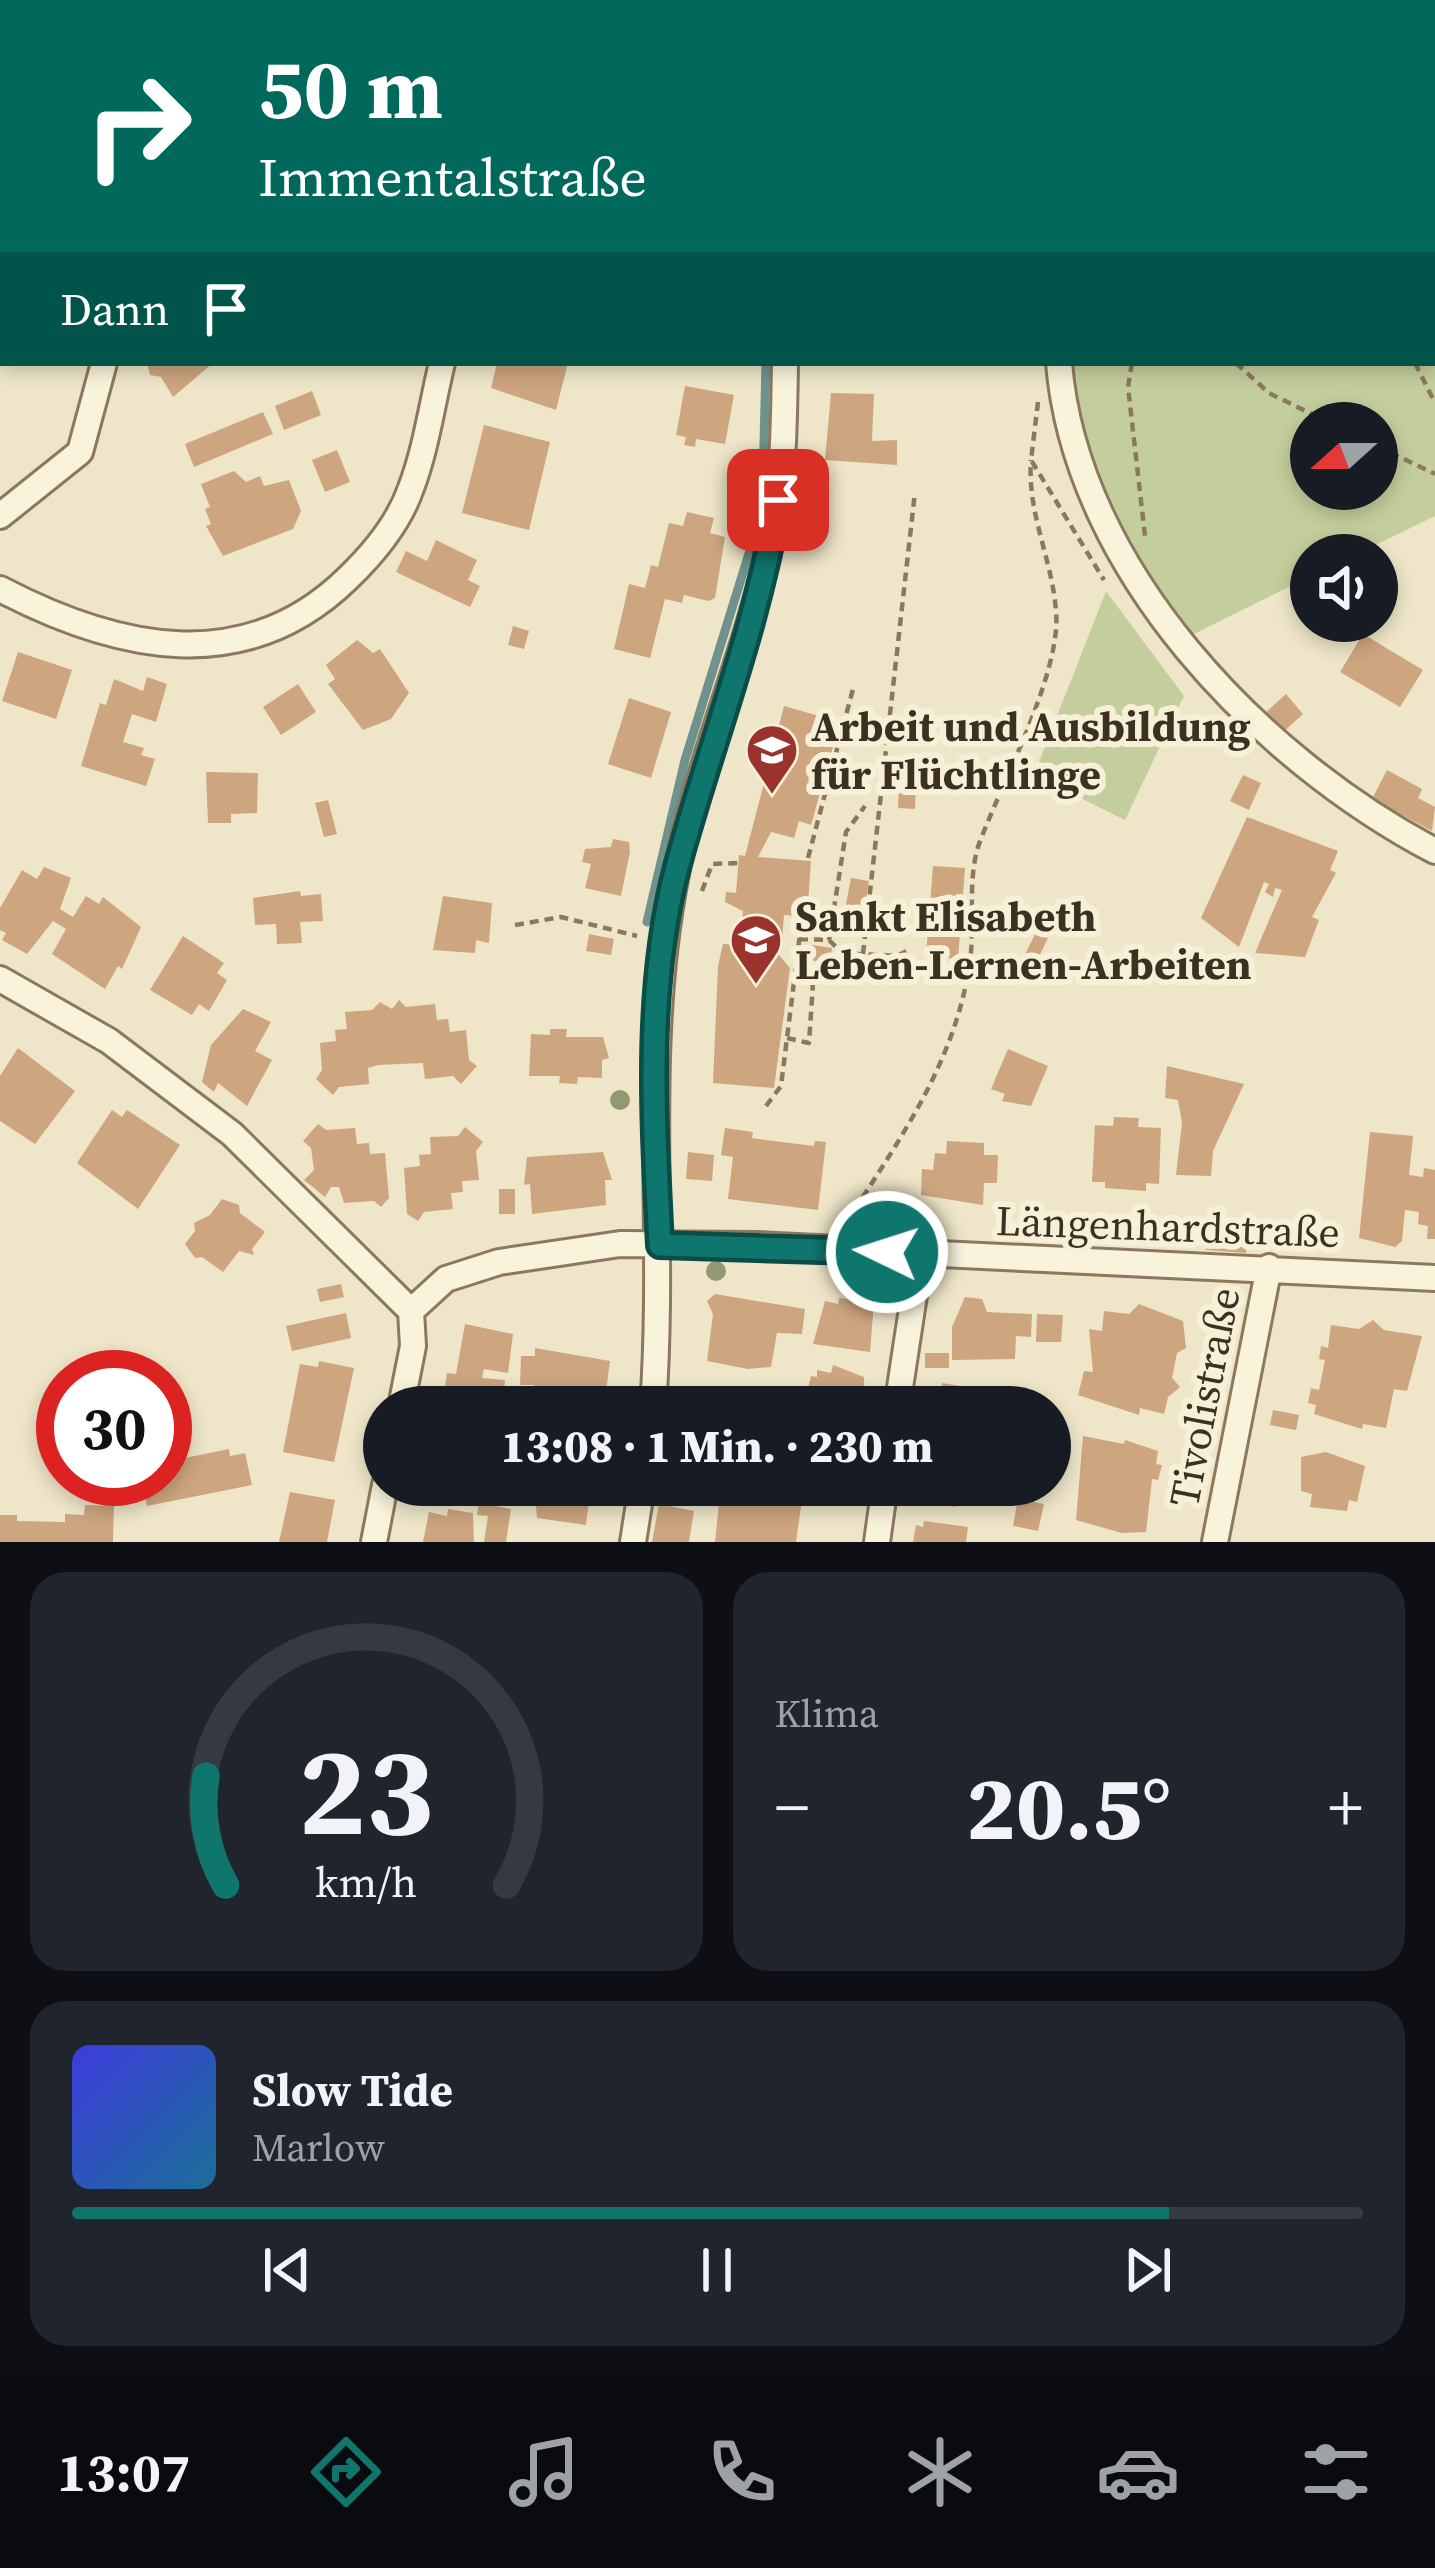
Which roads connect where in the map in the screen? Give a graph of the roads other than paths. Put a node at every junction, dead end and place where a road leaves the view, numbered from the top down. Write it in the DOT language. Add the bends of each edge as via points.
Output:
graph roads {
  1 [pos="103,366"];
  2 [pos="441,366"];
  3 [pos="785,366"];
  4 [pos="1060,366"];
  5 [pos="0,516"];
  6 [pos="0,589"];
  7 [pos="1435,851"];
  8 [pos="0,979"];
  9 [pos="660,1245"];
  10 [pos="920,1256"];
  11 [pos="1269,1267"];
  12 [pos="1435,1278"];
  13 [pos="411,1311"];
  14 [pos="405,1386"];
  15 [pos="654,1386"];
  16 [pos="900,1386"];
  17 [pos="382,1506"];
  18 [pos="639,1506"];
  19 [pos="883,1506"];
  20 [pos="374,1542"];
  21 [pos="633,1542"];
  22 [pos="877,1542"];
  23 [pos="1215,1542"];
  1 -- 5 [label="street" via="80,452"];
  2 -- 6 [label="street" via="411,490 376,551 322,604 260,638 146,644"];
  3 -- 9 [label="street" via="772,534 675,876 653,1034"];
  4 -- 7 [label="street" via="1091,495 1143,590 1213,677 1314,777"];
  8 -- 13 [label="street" via="109,1041 232,1134"];
  9 -- 10 [label="street, Längenhardstraße"];
  9 -- 13 [label="street, Längenhardstraße" via="499,1262 446,1280"];
  9 -- 15 [label="street"];
  10 -- 11 [label="street, Längenhardstraße"];
  10 -- 16 [label="street"];
  11 -- 12 [label="street, Längenhardstraße"];
  11 -- 23 [label="street, Tivolistraße"];
  13 -- 14 [label="street"];
  17 -- 20 [label="street"];
  18 -- 21 [label="street"];
  19 -- 22 [label="street"];
}
